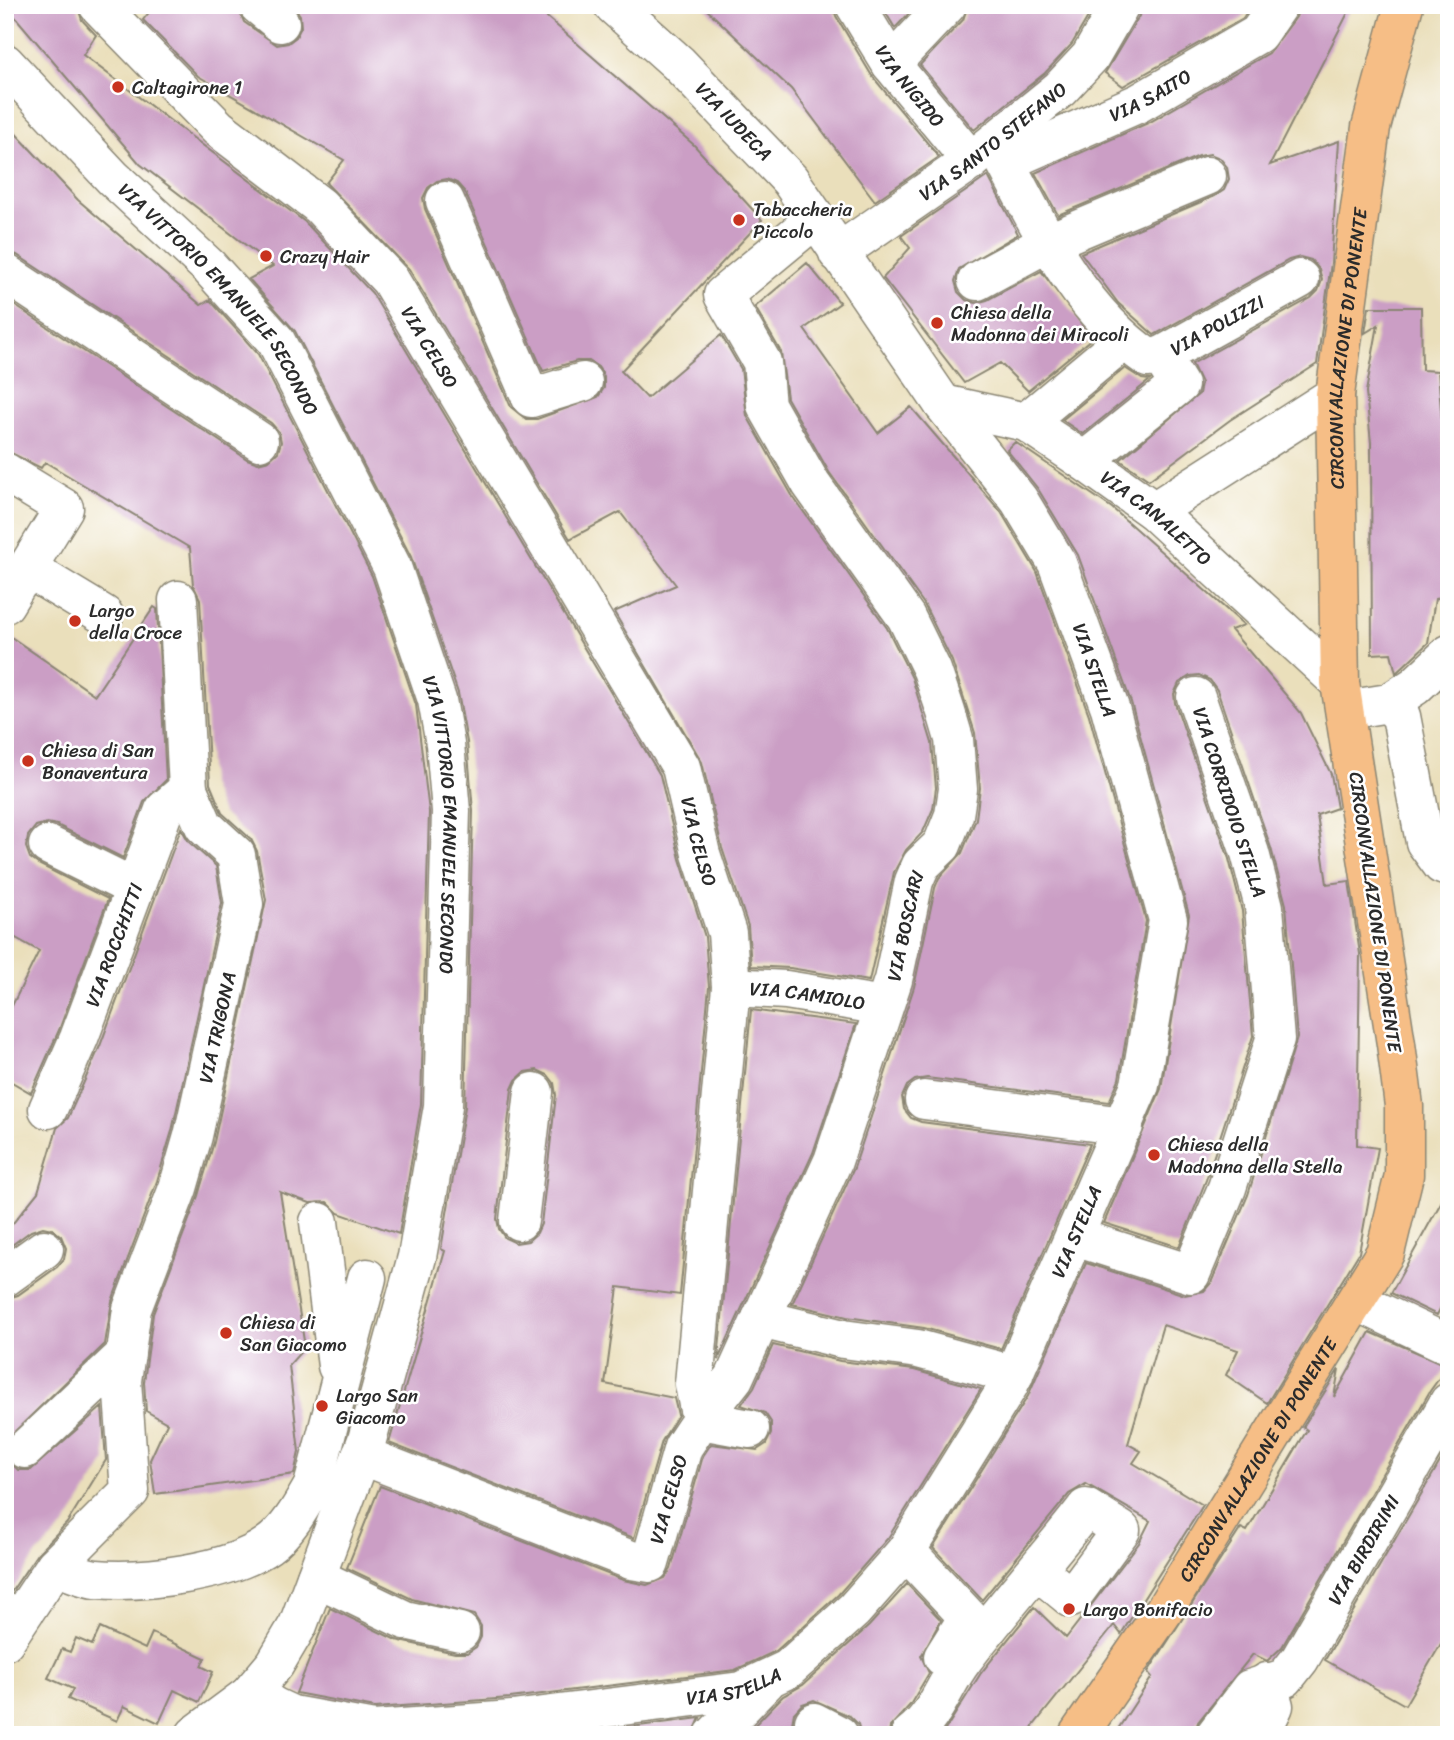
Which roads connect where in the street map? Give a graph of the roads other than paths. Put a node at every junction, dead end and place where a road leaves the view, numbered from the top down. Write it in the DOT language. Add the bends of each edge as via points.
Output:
graph roads {
  1 [pos="98,5"];
  2 [pos="613,5"];
  3 [pos="855,5"];
  4 [pos="947,5"];
  5 [pos="1120,5"];
  6 [pos="1278,5"];
  7 [pos="1404,5"];
  8 [pos="5,63"];
  9 [pos="891,64"];
  10 [pos="1060,89"];
  11 [pos="1096,120"];
  12 [pos="988,162"];
  13 [pos="1207,176"];
  14 [pos="445,201"];
  15 [pos="816,218"];
  16 [pos="1047,243"];
  17 [pos="838,253"];
  18 [pos="5,273"];
  19 [pos="1300,279"];
  20 [pos="976,281"];
  21 [pos="1123,341"];
  22 [pos="1161,356"];
  23 [pos="583,382"];
  24 [pos="1335,396"];
  25 [pos="943,404"];
  26 [pos="1026,422"];
  27 [pos="259,441"];
  28 [pos="1084,461"];
  29 [pos="5,472"];
  30 [pos="1154,511"];
  31 [pos="28,569"];
  32 [pos="178,600"];
  33 [pos="5,604"];
  34 [pos="104,615"];
  35 [pos="1449,654"];
  36 [pos="1196,697"];
  37 [pos="1343,697"];
  38 [pos="1390,703"];
  39 [pos="188,789"];
  40 [pos="48,845"];
  41 [pos="1449,867"];
  42 [pos="135,888"];
  43 [pos="731,987"];
  44 [pos="884,1006"];
  45 [pos="534,1092"];
  46 [pos="924,1100"];
  47 [pos="48,1110"];
  48 [pos="1124,1126"];
  49 [pos="519,1221"];
  50 [pos="319,1222"];
  51 [pos="1075,1237"];
  52 [pos="44,1249"];
  53 [pos="5,1277"];
  54 [pos="368,1278"];
  55 [pos="1356,1301"];
  56 [pos="761,1319"];
  57 [pos="1449,1345"];
  58 [pos="126,1354"];
  59 [pos="1014,1375"];
  60 [pos="339,1385"];
  61 [pos="1449,1402"];
  62 [pos="701,1419"];
  63 [pos="750,1429"];
  64 [pos="25,1449"];
  65 [pos="361,1455"];
  66 [pos="906,1550"];
  67 [pos="55,1566"];
  68 [pos="1038,1571"];
  69 [pos="316,1577"];
  70 [pos="10,1625"];
  71 [pos="460,1632"];
  72 [pos="767,1680"];
  73 [pos="1267,1682"];
  74 [pos="256,1711"];
  75 [pos="195,1735"];
  76 [pos="714,1735"];
  77 [pos="902,1735"];
  78 [pos="910,1735"];
  79 [pos="1078,1735"];
  80 [pos="1215,1735"];
  81 [pos="1260,1735"];
  1 -- 43 [label="street, VIA CELSO" via="218,128 320,206 390,280 681,767 701,855 727,933"];
  2 -- 15 [label="street, VIA IUDECA" via="678,63 781,170"];
  3 -- 9 [label="street, VIA NIGIDO"];
  4 -- 9 [label="street"];
  5 -- 10 [label="street, VIA SANTO STEFANO" via="1090,57"];
  6 -- 11 [label="street, VIA SAITO" via="1258,34 1139,103"];
  7 -- 24 [label="main road, CIRCONVALLAZIONE DI PONENTE" via="1371,127"];
  8 -- 65 [label="street, VIA VITTORIO EMANUELE SECONDO" via="113,178 209,267 276,341 391,567 437,700 451,811 443,1106 417,1257"];
  9 -- 12 [label="street, VIA NIGIDO"];
  10 -- 11 [label="street"];
  10 -- 12 [label="street, VIA SANTO STEFANO"];
  11 -- 12 [label="street, VIA SAITO"];
  12 -- 16 [label="street, VIA NIGIDO"];
  12 -- 17 [label="street, VIA SANTO STEFANO"];
  13 -- 16 [label="street"];
  14 -- 23 [label="street" via="531,398"];
  15 -- 17 [label="street, VIA IUDECA"];
  15 -- 44 [label="street, VIA BOSCARI" via="723,295 762,362 766,405 772,416 811,484 915,634 954,739 958,789 954,815 942,845 921,865 914,881"];
  16 -- 20 [label="street"];
  16 -- 21 [label="street, VIA NIGIDO" via="1091,306"];
  17 -- 25 [label="street, VIA STELLA"];
  18 -- 27 [label="street"];
  19 -- 22 [label="street, VIA POLIZZI"];
  21 -- 22 [label="street, VIA NIGIDO" via="1148,358"];
  21 -- 26 [label="street"];
  22 -- 28 [label="street, VIA POLIZZI" via="1179,385"];
  24 -- 30 [label="street"];
  24 -- 37 [label="main road, CIRCONVALLAZIONE DI PONENTE"];
  25 -- 26 [label="street, VIA CANALETTO"];
  25 -- 48 [label="street, VIA STELLA" via="1019,500 1057,563 1110,708 1168,920 1140,1085"];
  26 -- 28 [label="street, VIA CANALETTO"];
  28 -- 30 [label="street, VIA CANALETTO"];
  29 -- 31 [label="street" via="64,508"];
  30 -- 37 [label="street, VIA CANALETTO"];
  31 -- 33 [label="street"];
  31 -- 34 [label="street"];
  32 -- 39 [label="street, VIA TRIGONA"];
  35 -- 38 [label="street"];
  36 -- 51 [label="street, VIA CORRIDOIO STELLA" via="1264,907 1275,1039 1227,1188 1191,1274"];
  37 -- 38 [label="street"];
  37 -- 55 [label="main road, CIRCONVALLAZIONE DI PONENTE" via="1404,1106 1404,1175 1385,1253"];
  38 -- 41 [label="street" via="1401,716 1425,842 1442,865"];
  39 -- 42 [label="street, VIA ROCCHITTI" via="164,810"];
  39 -- 58 [label="street, VIA TRIGONA" via="204,826 236,855 244,904 193,1136 132,1310"];
  40 -- 42 [label="street"];
  42 -- 47 [label="street, VIA ROCCHITTI"];
  43 -- 44 [label="street, VIA CAMIOLO" via="786,989"];
  43 -- 62 [label="street, VIA CELSO" via="694,1384"];
  44 -- 56 [label="street, VIA BOSCARI" via="833,1161"];
  45 -- 49 [label="street"];
  46 -- 48 [label="street"];
  48 -- 51 [label="street, VIA STELLA"];
  50 -- 60 [label="street"];
  51 -- 59 [label="street, VIA STELLA"];
  52 -- 53 [label="street"];
  54 -- 60 [label="street"];
  55 -- 57 [label="street"];
  55 -- 79 [label="main road, CIRCONVALLAZIONE DI PONENTE" via="1163,1612"];
  56 -- 59 [label="street" via="843,1339 918,1349"];
  56 -- 62 [label="street, VIA BOSCARI" via="734,1378"];
  58 -- 64 [label="street"];
  58 -- 67 [label="street, VIA TRIGONA" via="122,1381 130,1491"];
  59 -- 66 [label="street, VIA STELLA"];
  60 -- 67 [label="street" via="313,1486 297,1515 269,1545 240,1560 142,1579 94,1579"];
  61 -- 73 [label="street, VIA BIRDIRIMI" via="1300,1659 1285,1678"];
  62 -- 63 [label="street"];
  62 -- 65 [label="street, VIA CELSO" via="683,1447 650,1563 631,1560"];
  65 -- 69 [label="street, VIA VITTORIO EMANUELE SECONDO"];
  66 -- 72 [label="street, VIA STELLA" via="854,1609 788,1669"];
  66 -- 77 [label="street" via="968,1617 909,1714"];
  67 -- 70 [label="street, VIA TRIGONA"];
  68 -- 78 [label="street" via="990,1625 957,1669 940,1703"];
  69 -- 71 [label="street" via="405,1620"];
  69 -- 74 [label="street, VIA VITTORIO EMANUELE SECONDO"];
  72 -- 74 [label="street, VIA STELLA" via="741,1691 512,1720 374,1730"];
  72 -- 76 [label="street"];
  73 -- 80 [label="street, VIA BIRDIRIMI" via="1250,1689"];
  73 -- 81 [label="street" via="1274,1706"];
  74 -- 75 [label="street, VIA VITTORIO EMANUELE SECONDO"];
}
